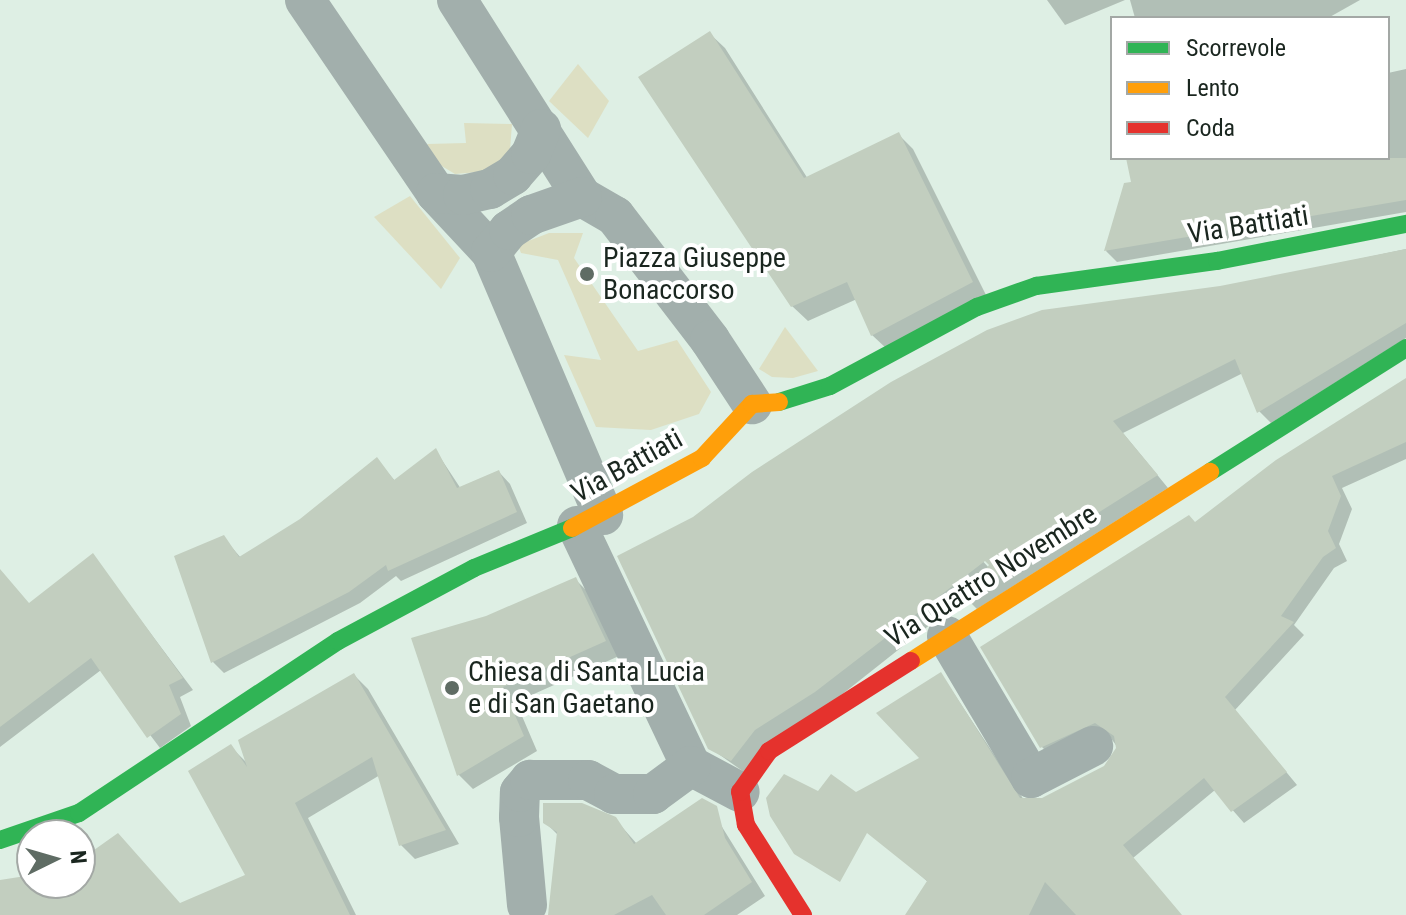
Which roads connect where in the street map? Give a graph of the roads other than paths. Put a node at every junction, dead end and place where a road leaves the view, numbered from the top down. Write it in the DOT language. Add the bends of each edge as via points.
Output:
graph roads {
  1 [pos="305,0"];
  2 [pos="457,0"];
  3 [pos="541,129"];
  4 [pos="436,193"];
  5 [pos="582,197"];
  6 [pos="1406,224"];
  7 [pos="491,252"];
  8 [pos="1406,348"];
  9 [pos="752,404"];
  10 [pos="590,520"];
  11 [pos="947,636"];
  12 [pos="1093,746"];
  13 [pos="691,766"];
  14 [pos="740,792"];
  15 [pos="0,840"];
  16 [pos="527,905"];
  17 [pos="803,915"];
  1 -- 4 [label="street"];
  2 -- 3 [label="street"];
  3 -- 4 [label="street" via="531,154 513,175 477,192"];
  3 -- 5 [label="street"];
  4 -- 7 [label="street"];
  5 -- 7 [label="street" via="531,215"];
  5 -- 9 [label="street" via="615,216"];
  6 -- 9 [label="street, Via Battiati" via="1217,261 1036,286 977,307 830,386 785,401"];
  7 -- 10 [label="street"];
  8 -- 11 [label="street, Via Quattro Novembre"];
  9 -- 10 [label="street, Via Battiati" via="702,458"];
  10 -- 13 [label="street"];
  10 -- 15 [label="street, Via Battiati" via="474,568 338,641 79,813"];
  11 -- 12 [label="street" via="1031,778"];
  11 -- 14 [label="street, Via Quattro Novembre" via="769,751"];
  13 -- 14 [label="street"];
  13 -- 16 [label="street" via="653,794 614,794 588,780 530,780 520,792 519,817"];
  14 -- 17 [label="street" via="746,825"];
}
